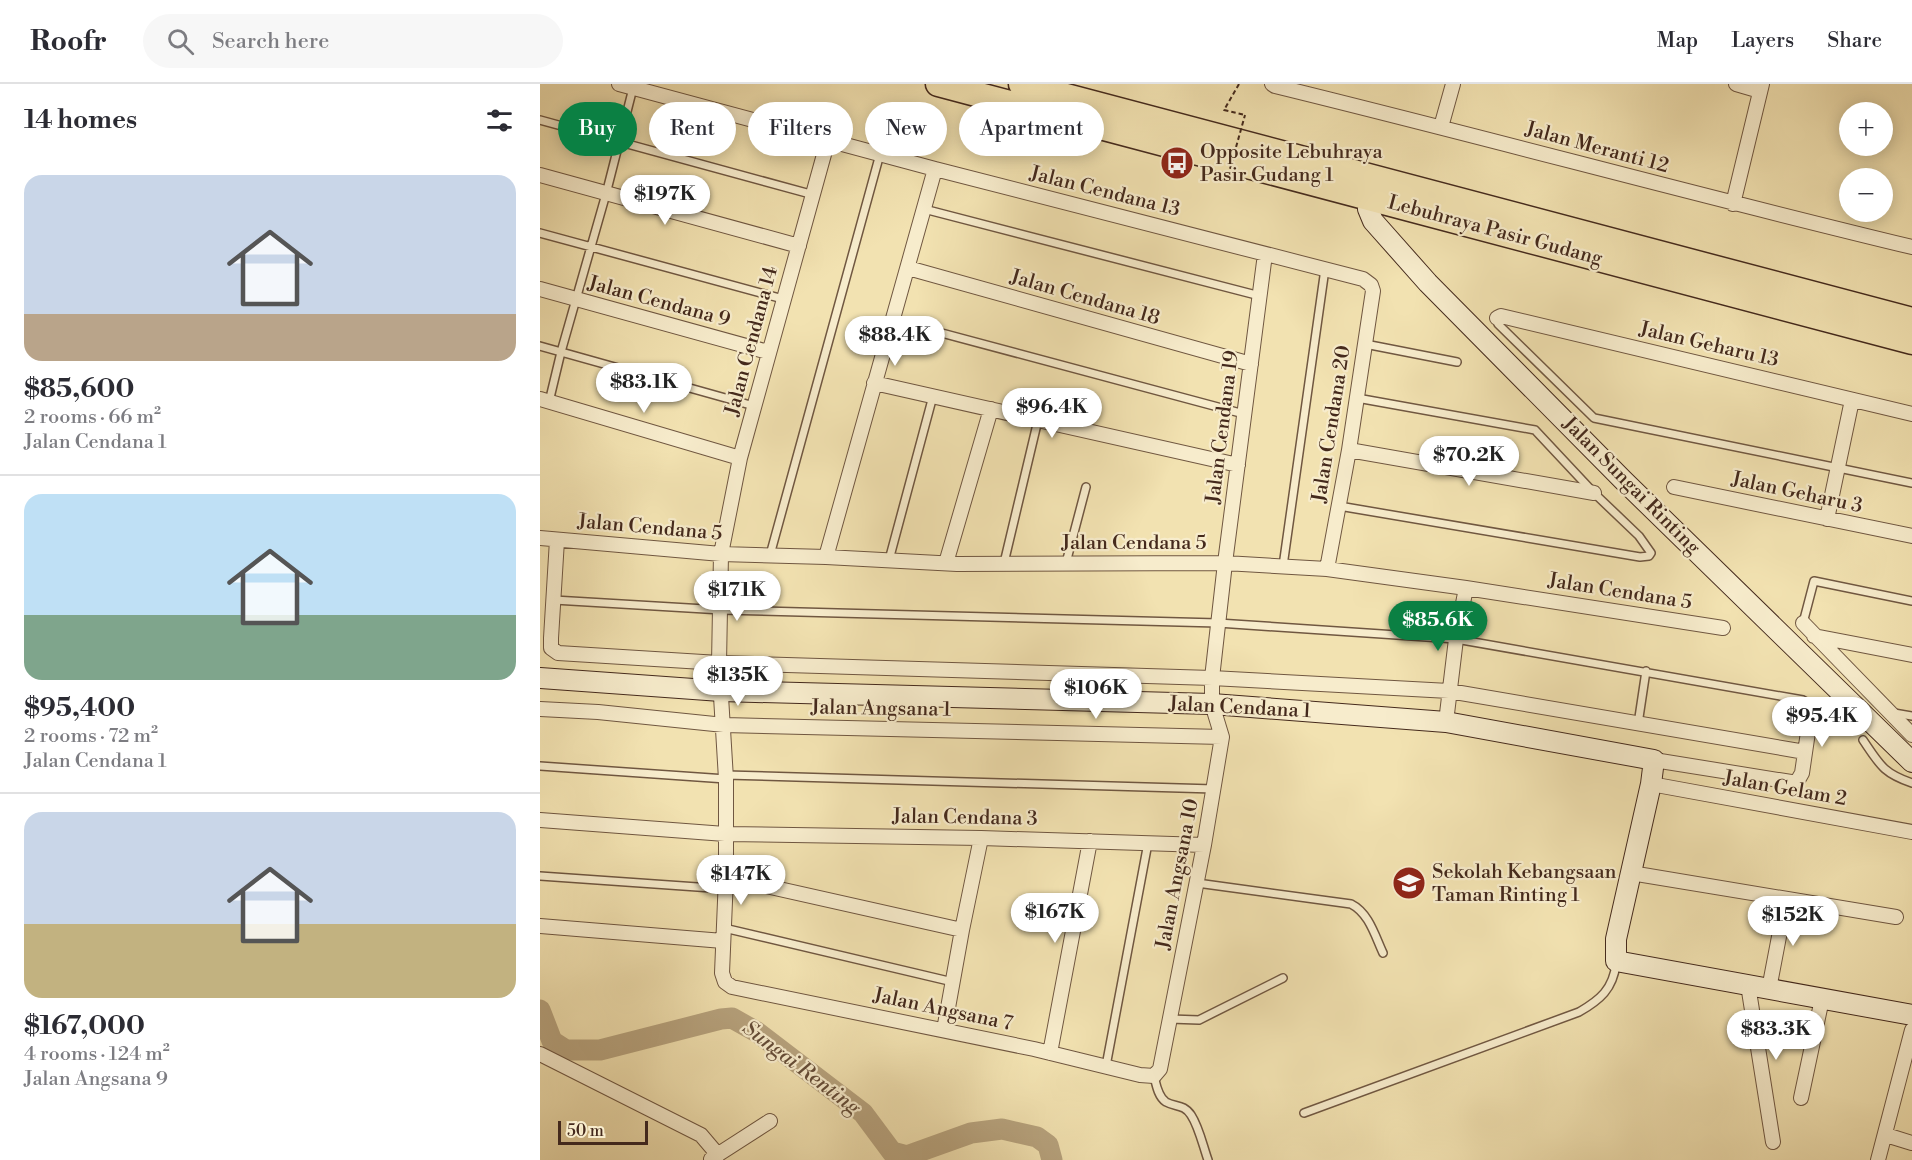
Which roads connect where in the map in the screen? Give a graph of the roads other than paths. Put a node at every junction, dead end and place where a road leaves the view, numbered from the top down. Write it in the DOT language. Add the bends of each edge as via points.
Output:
graph roads {
  1 [pos="619,84"];
  2 [pos="938,84"];
  3 [pos="1021,84"];
  4 [pos="1272,84"];
  5 [pos="1453,84"];
  6 [pos="1736,84"];
  7 [pos="1761,87"];
  8 [pos="633,88"];
  9 [pos="629,102"];
  10 [pos="748,119"];
  11 [pos="540,120"];
  12 [pos="558,125"];
  13 [pos="1441,127"];
  14 [pos="637,146"];
  15 [pos="615,156"];
  16 [pos="824,156"];
  17 [pos="879,156"];
  18 [pos="887,156"];
  19 [pos="935,169"];
  20 [pos="540,175"];
  21 [pos="606,194"];
  22 [pos="814,195"];
  23 [pos="1372,199"];
  24 [pos="1733,204"];
  25 [pos="924,209"];
  26 [pos="540,233"];
  27 [pos="799,246"];
  28 [pos="591,247"];
  29 [pos="1912,247"];
  30 [pos="1266,254"];
  31 [pos="908,268"];
  32 [pos="1325,269"];
  33 [pos="1371,285"];
  34 [pos="540,289"];
  35 [pos="1260,296"];
  36 [pos="576,299"];
  37 [pos="783,299"];
  38 [pos="1497,318"];
  39 [pos="893,320"];
  40 [pos="1912,320"];
  41 [pos="1912,342"];
  42 [pos="1365,344"];
  43 [pos="540,346"];
  44 [pos="561,352"];
  45 [pos="768,352"];
  46 [pos="1457,362"];
  47 [pos="1251,364"];
  48 [pos="874,383"];
  49 [pos="933,396"];
  50 [pos="1357,398"];
  51 [pos="1852,400"];
  52 [pos="545,401"];
  53 [pos="754,406"];
  54 [pos="990,409"];
  55 [pos="1244,414"];
  56 [pos="1912,414"];
  57 [pos="1038,420"];
  58 [pos="1349,450"];
  59 [pos="740,458"];
  60 [pos="1238,465"];
  61 [pos="1838,468"];
  62 [pos="1912,483"];
  63 [pos="1086,487"];
  64 [pos="1674,488"];
  65 [pos="1594,493"];
  66 [pos="1339,506"];
  67 [pos="1827,519"];
  68 [pos="1912,536"];
  69 [pos="540,537"];
  70 [pos="557,540"];
  71 [pos="721,554"];
  72 [pos="770,555"];
  73 [pos="826,557"];
  74 [pos="889,560"];
  75 [pos="1225,562"];
  76 [pos="946,563"];
  77 [pos="1004,563"];
  78 [pos="1066,563"];
  79 [pos="1283,566"];
  80 [pos="1328,569"];
  81 [pos="1466,588"];
  82 [pos="554,600"];
  83 [pos="1912,601"];
  84 [pos="722,610"];
  85 [pos="1218,623"];
  86 [pos="1803,623"];
  87 [pos="1723,628"];
  88 [pos="1814,636"];
  89 [pos="1456,639"];
  90 [pos="1912,654"];
  91 [pos="720,663"];
  92 [pos="1646,671"];
  93 [pos="540,678"];
  94 [pos="1212,678"];
  95 [pos="721,691"];
  96 [pos="1449,692"];
  97 [pos="1212,704"];
  98 [pos="1812,705"];
  99 [pos="540,709"];
  100 [pos="1889,712"];
  101 [pos="1912,716"];
  102 [pos="1446,722"];
  103 [pos="1638,724"];
  104 [pos="724,725"];
  105 [pos="1912,735"];
  106 [pos="1222,737"];
  107 [pos="1863,740"];
  108 [pos="1806,752"];
  109 [pos="1654,760"];
  110 [pos="1912,762"];
  111 [pos="540,766"];
  112 [pos="726,777"];
  113 [pos="1912,783"];
  114 [pos="1651,784"];
  115 [pos="1214,789"];
  116 [pos="540,820"];
  117 [pos="1912,832"];
  118 [pos="725,834"];
  119 [pos="981,838"];
  120 [pos="1090,841"];
  121 [pos="1148,843"];
  122 [pos="1204,845"];
  123 [pos="1630,873"];
  124 [pos="540,876"];
  125 [pos="726,883"];
  126 [pos="1197,883"];
  127 [pos="1786,900"];
  128 [pos="1896,918"];
  129 [pos="540,926"];
  130 [pos="962,930"];
  131 [pos="724,935"];
  132 [pos="1383,953"];
  133 [pos="1616,961"];
  134 [pos="1283,978"];
  135 [pos="725,982"];
  136 [pos="953,982"];
  137 [pos="1748,985"];
  138 [pos="1769,989"];
  139 [pos="1822,999"];
  140 [pos="1912,1015"];
  141 [pos="1170,1019"];
  142 [pos="944,1030"];
  143 [pos="1912,1030"];
  144 [pos="1910,1051"];
  145 [pos="1050,1053"];
  146 [pos="540,1054"];
  147 [pos="1106,1066"];
  148 [pos="1154,1076"];
  149 [pos="1801,1098"];
  150 [pos="1304,1113"];
  151 [pos="770,1120"];
  152 [pos="1886,1135"];
  153 [pos="1773,1142"];
  154 [pos="1912,1143"];
  155 [pos="714,1157"];
  156 [pos="1208,1160"];
  157 [pos="1878,1160"];
  1 -- 8 [label="street, Jalan Cendana 13"];
  2 -- 23 [label="highway, Lebuhraya Pasir Gudang"];
  3 -- 40 [label="highway, Lebuhraya Pasir Gudang"];
  4 -- 13 [label="street, Jalan Meranti 12"];
  5 -- 13 [label="street"];
  6 -- 7 [label="street"];
  7 -- 24 [label="street"];
  8 -- 9 [label="lane"];
  8 -- 10 [label="street, Jalan Cendana 13"];
  11 -- 12 [label="lane"];
  13 -- 24 [label="street, Jalan Meranti 12"];
  14 -- 22 [label="lane"];
  15 -- 21 [label="lane"];
  16 -- 22 [label="street, Jalan Cendana 14"];
  17 -- 72 [label="lane"];
  18 -- 19 [label="street, Jalan Cendana 13"];
  19 -- 25 [label="street"];
  19 -- 30 [label="street, Jalan Cendana 13"];
  20 -- 21 [label="street"];
  21 -- 27 [label="street"];
  21 -- 28 [label="lane"];
  22 -- 27 [label="street, Jalan Cendana 14"];
  23 -- 41 [label="highway, Lebuhraya Pasir Gudang"];
  23 -- 110 [label="street, Jalan Sungai Rinting" via="1368,209 1373,221 1428,283"];
  24 -- 29 [label="street, Jalan Meranti 12"];
  25 -- 31 [label="street"];
  25 -- 35 [label="lane"];
  26 -- 28 [label="lane"];
  27 -- 37 [label="street, Jalan Cendana 14"];
  28 -- 36 [label="lane"];
  28 -- 37 [label="lane"];
  30 -- 32 [label="street, Jalan Cendana 13"];
  30 -- 35 [label="street, Jalan Cendana 19"];
  31 -- 39 [label="street"];
  31 -- 47 [label="street, Jalan Cendana 18"];
  32 -- 33 [label="street, Jalan Cendana 13" via="1363,279"];
  32 -- 79 [label="lane"];
  33 -- 42 [label="street, Jalan Cendana 20"];
  34 -- 36 [label="street, Jalan Cendana 9"];
  35 -- 47 [label="street, Jalan Cendana 19"];
  36 -- 44 [label="lane"];
  36 -- 45 [label="street, Jalan Cendana 9"];
  37 -- 45 [label="street, Jalan Cendana 14"];
  38 -- 51 [label="street, Jalan Geharu 13"];
  38 -- 61 [label="lane" via="1498,324 1594,418"];
  39 -- 48 [label="street"];
  39 -- 55 [label="lane"];
  42 -- 46 [label="lane"];
  42 -- 50 [label="street, Jalan Cendana 20"];
  43 -- 44 [label="lane"];
  44 -- 52 [label="lane"];
  44 -- 53 [label="lane"];
  45 -- 53 [label="street, Jalan Cendana 14"];
  47 -- 55 [label="street, Jalan Cendana 19"];
  48 -- 49 [label="street"];
  48 -- 73 [label="street"];
  49 -- 54 [label="street"];
  49 -- 74 [label="lane"];
  50 -- 58 [label="street, Jalan Cendana 20"];
  50 -- 65 [label="lane" via="1535,430"];
  51 -- 56 [label="street, Jalan Geharu 13"];
  51 -- 61 [label="street"];
  52 -- 59 [label="street"];
  53 -- 59 [label="street, Jalan Cendana 14"];
  54 -- 57 [label="street"];
  54 -- 76 [label="street"];
  55 -- 60 [label="street, Jalan Cendana 19"];
  57 -- 60 [label="street"];
  57 -- 77 [label="lane"];
  58 -- 65 [label="street"];
  58 -- 66 [label="street, Jalan Cendana 20"];
  59 -- 71 [label="street, Jalan Cendana 14"];
  60 -- 75 [label="street, Jalan Cendana 19"];
  61 -- 62 [label="lane"];
  61 -- 67 [label="street"];
  63 -- 78 [label="lane"];
  64 -- 67 [label="street, Jalan Geharu 3"];
  65 -- 66 [label="lane" via="1649,548 1648,556"];
  66 -- 80 [label="street, Jalan Cendana 20"];
  67 -- 68 [label="street, Jalan Geharu 3"];
  69 -- 70 [label="street, Jalan Cendana 5"];
  70 -- 71 [label="street, Jalan Cendana 5"];
  70 -- 82 [label="street"];
  71 -- 72 [label="street, Jalan Cendana 5"];
  71 -- 84 [label="street, Jalan Cendana 14"];
  72 -- 73 [label="street, Jalan Cendana 5"];
  73 -- 74 [label="street, Jalan Cendana 5"];
  74 -- 76 [label="street, Jalan Cendana 5"];
  75 -- 78 [label="street, Jalan Cendana 5"];
  75 -- 79 [label="street, Jalan Cendana 5"];
  75 -- 85 [label="street, Jalan Cendana 19"];
  76 -- 77 [label="street, Jalan Cendana 5"];
  77 -- 78 [label="street, Jalan Cendana 5"];
  79 -- 80 [label="street, Jalan Cendana 5"];
  80 -- 81 [label="street, Jalan Cendana 5"];
  81 -- 87 [label="street, Jalan Cendana 5"];
  81 -- 89 [label="street"];
  82 -- 84 [label="lane"];
  82 -- 91 [label="street, Jalan Cendana 1" via="551,648 558,653"];
  83 -- 86 [label="lane" via="1814,581"];
  84 -- 85 [label="lane"];
  84 -- 91 [label="street, Jalan Cendana 14"];
  85 -- 89 [label="lane"];
  85 -- 94 [label="street, Jalan Cendana 19"];
  86 -- 88 [label="street"];
  88 -- 90 [label="street"];
  88 -- 100 [label="street"];
  89 -- 92 [label="lane"];
  89 -- 96 [label="street"];
  91 -- 94 [label="street, Jalan Cendana 1"];
  91 -- 95 [label="street, Jalan Cendana 14"];
  92 -- 98 [label="lane" via="1803,700"];
  92 -- 103 [label="lane"];
  93 -- 95 [label="street, Jalan Cendana 1"];
  94 -- 96 [label="street, Jalan Cendana 1"];
  94 -- 97 [label="street, Jalan Angsana 10"];
  95 -- 97 [label="street, Jalan Cendana 1"];
  95 -- 104 [label="street, Jalan Cendana 14"];
  96 -- 102 [label="street"];
  96 -- 103 [label="street, Jalan Cendana 1"];
  97 -- 102 [label="street, Jalan Cendana 1"];
  97 -- 106 [label="street, Jalan Angsana 10"];
  98 -- 108 [label="street, Jalan Cendana 1"];
  99 -- 104 [label="street, Jalan Angsana 1"];
  100 -- 101 [label="lane"];
  100 -- 105 [label="street"];
  102 -- 109 [label="street, Jalan Cendana 1"];
  103 -- 108 [label="street, Jalan Cendana 1"];
  104 -- 106 [label="street, Jalan Angsana 1"];
  104 -- 112 [label="street, Jalan Cendana 14"];
  106 -- 115 [label="street, Jalan Angsana 10"];
  107 -- 113 [label="lane" via="1890,774"];
  108 -- 109 [label="street, Jalan Cendana 1" via="1802,773 1791,782"];
  109 -- 114 [label="street"];
  111 -- 112 [label="lane"];
  112 -- 115 [label="lane"];
  112 -- 118 [label="street, Jalan Cendana 14"];
  114 -- 117 [label="street, Jalan Gelam 2"];
  114 -- 123 [label="street"];
  115 -- 122 [label="street, Jalan Angsana 10"];
  116 -- 118 [label="street, Jalan Cendana 3"];
  118 -- 119 [label="street, Jalan Cendana 3"];
  118 -- 125 [label="street, Jalan Cendana 14"];
  119 -- 120 [label="street, Jalan Cendana 3"];
  119 -- 130 [label="street"];
  120 -- 121 [label="street, Jalan Cendana 3"];
  120 -- 145 [label="street"];
  121 -- 122 [label="street, Jalan Cendana 3"];
  121 -- 147 [label="lane"];
  122 -- 126 [label="street, Jalan Angsana 10"];
  123 -- 127 [label="street"];
  123 -- 133 [label="street" via="1616,939"];
  124 -- 125 [label="lane"];
  125 -- 130 [label="street"];
  125 -- 131 [label="street, Jalan Cendana 14"];
  126 -- 132 [label="lane" via="1351,904 1365,916"];
  126 -- 141 [label="street, Jalan Angsana 10"];
  127 -- 128 [label="street"];
  127 -- 138 [label="street"];
  129 -- 131 [label="street"];
  130 -- 136 [label="street"];
  131 -- 135 [label="street, Jalan Cendana 14"];
  131 -- 136 [label="lane"];
  133 -- 137 [label="street"];
  133 -- 150 [label="lane" via="1606,994 1580,1012"];
  134 -- 141 [label="lane" via="1199,1020"];
  135 -- 142 [label="street, Jalan Angsana 7" via="732,987"];
  136 -- 142 [label="street"];
  137 -- 138 [label="street"];
  137 -- 153 [label="street"];
  138 -- 139 [label="street"];
  139 -- 140 [label="street"];
  139 -- 149 [label="street"];
  141 -- 148 [label="street, Jalan Angsana 10" via="1160,1069"];
  142 -- 145 [label="street, Jalan Angsana 7"];
  143 -- 144 [label="street"];
  144 -- 152 [label="street"];
  145 -- 147 [label="street, Jalan Angsana 7"];
  146 -- 155 [label="street" via="701,1135"];
  147 -- 148 [label="street, Jalan Angsana 7"];
  148 -- 156 [label="lane" via="1163,1099 1178,1104 1192,1116"];
  151 -- 155 [label="street"];
  152 -- 154 [label="street"];
  152 -- 157 [label="street"];
}
